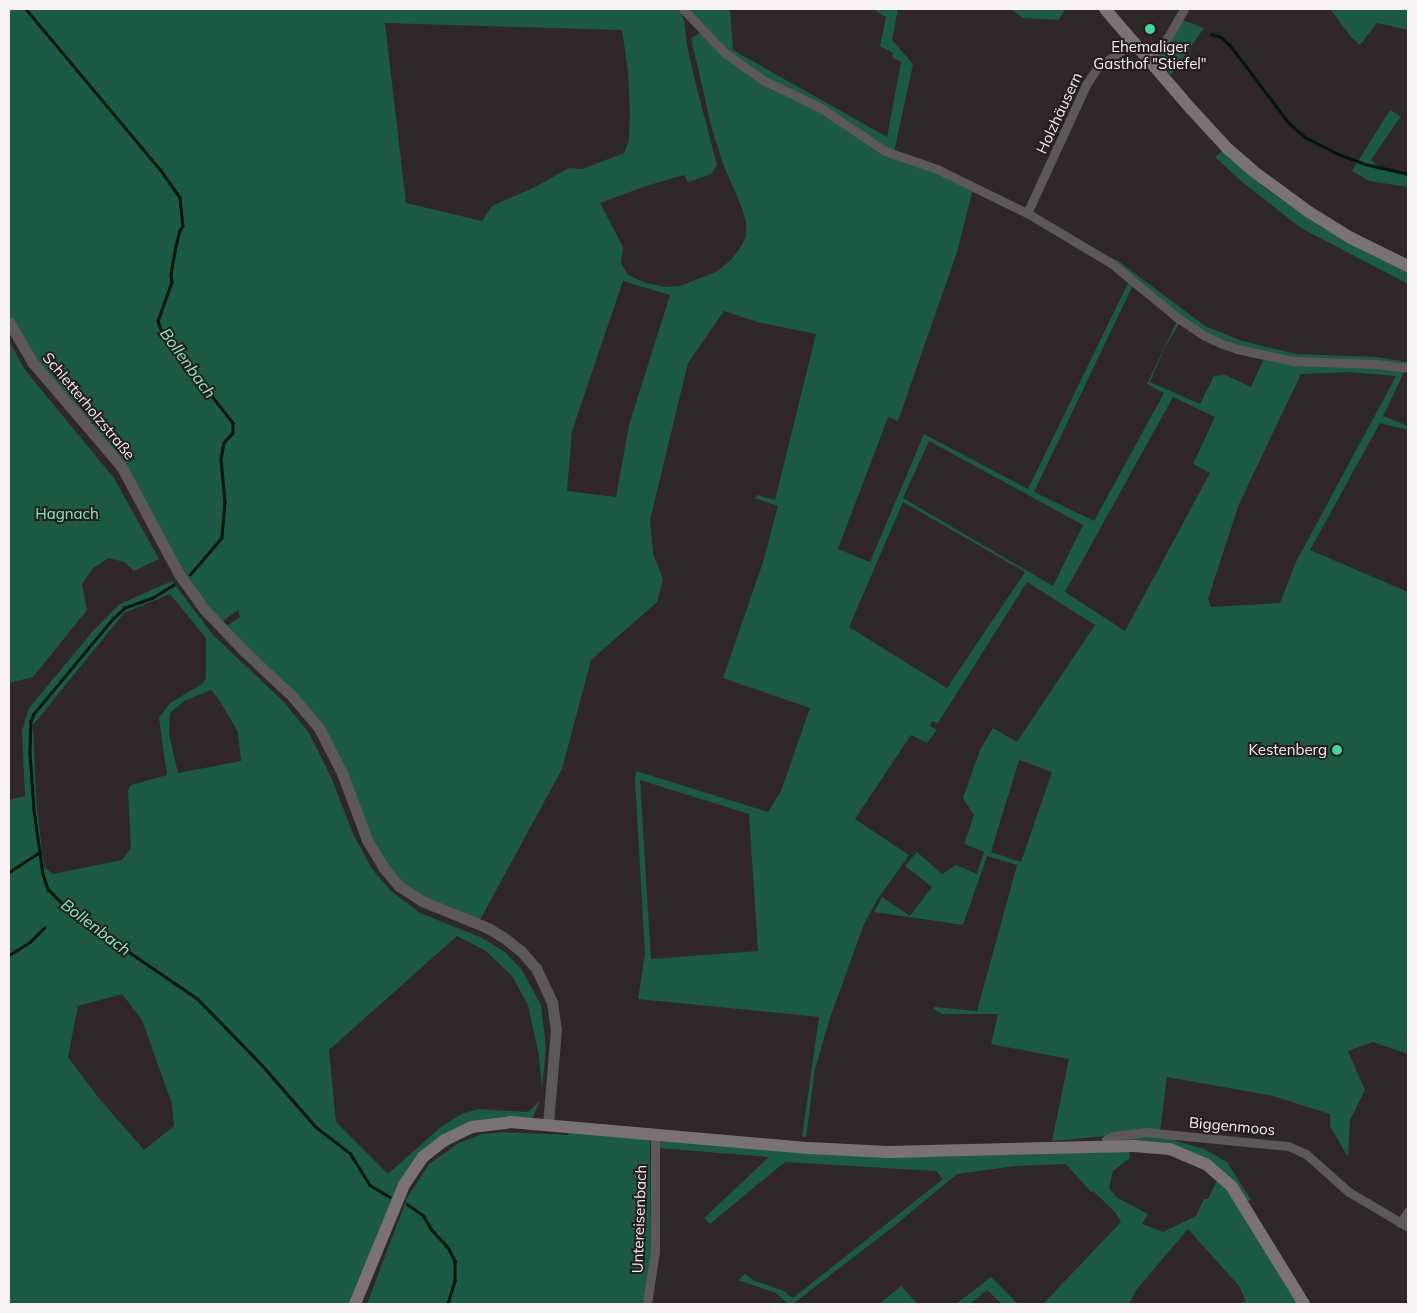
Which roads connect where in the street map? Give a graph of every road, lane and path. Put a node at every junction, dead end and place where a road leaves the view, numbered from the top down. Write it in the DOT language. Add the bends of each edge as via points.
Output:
graph roads {
  1 [pos="683,9"];
  2 [pos="1105,9"];
  3 [pos="1184,9"];
  4 [pos="1135,42"];
  5 [pos="1150,59"];
  6 [pos="1027,213"];
  7 [pos="1408,266"];
  8 [pos="9,322"];
  9 [pos="1408,368"];
  10 [pos="548,1125"];
  11 [pos="655,1134"];
  12 [pos="1106,1147"];
  13 [pos="1408,1211"];
  14 [pos="1404,1225"];
  15 [pos="355,1304"];
  16 [pos="647,1304"];
  17 [pos="1304,1304"];
  1 -- 6 [label="street" via="725,53 763,80 821,108 885,151 937,169"];
  2 -- 4 [label="main road"];
  3 -- 5 [label="street" via="1168,37"];
  4 -- 5 [label="main road"];
  4 -- 6 [label="street, Holzhäusern" via="1097,68 1089,80"];
  5 -- 7 [label="main road" via="1192,110 1253,171 1351,238"];
  6 -- 9 [label="street" via="1111,263 1205,336 1237,350 1311,363"];
  8 -- 10 [label="street, Schletterholzstraße" via="33,364 121,466 179,574 204,609 292,696 319,728 342,772 367,840 393,879 422,901 496,932 521,951 536,968 552,1002 556,1029"];
  10 -- 11 [label="main road"];
  10 -- 15 [label="main road" via="510,1122 477,1126 445,1140 423,1157 404,1185"];
  11 -- 12 [label="main road" via="888,1152"];
  11 -- 16 [label="street, Untereisenbach" via="654,1251"];
  12 -- 14 [label="street, Biggenmoos" via="1106,1140 1113,1136 1145,1132 1279,1143 1306,1154 1349,1192"];
  12 -- 17 [label="main road" via="1170,1149 1198,1159 1216,1171 1246,1206"];
  13 -- 14 [label="street, Biggenmoos"];
}
